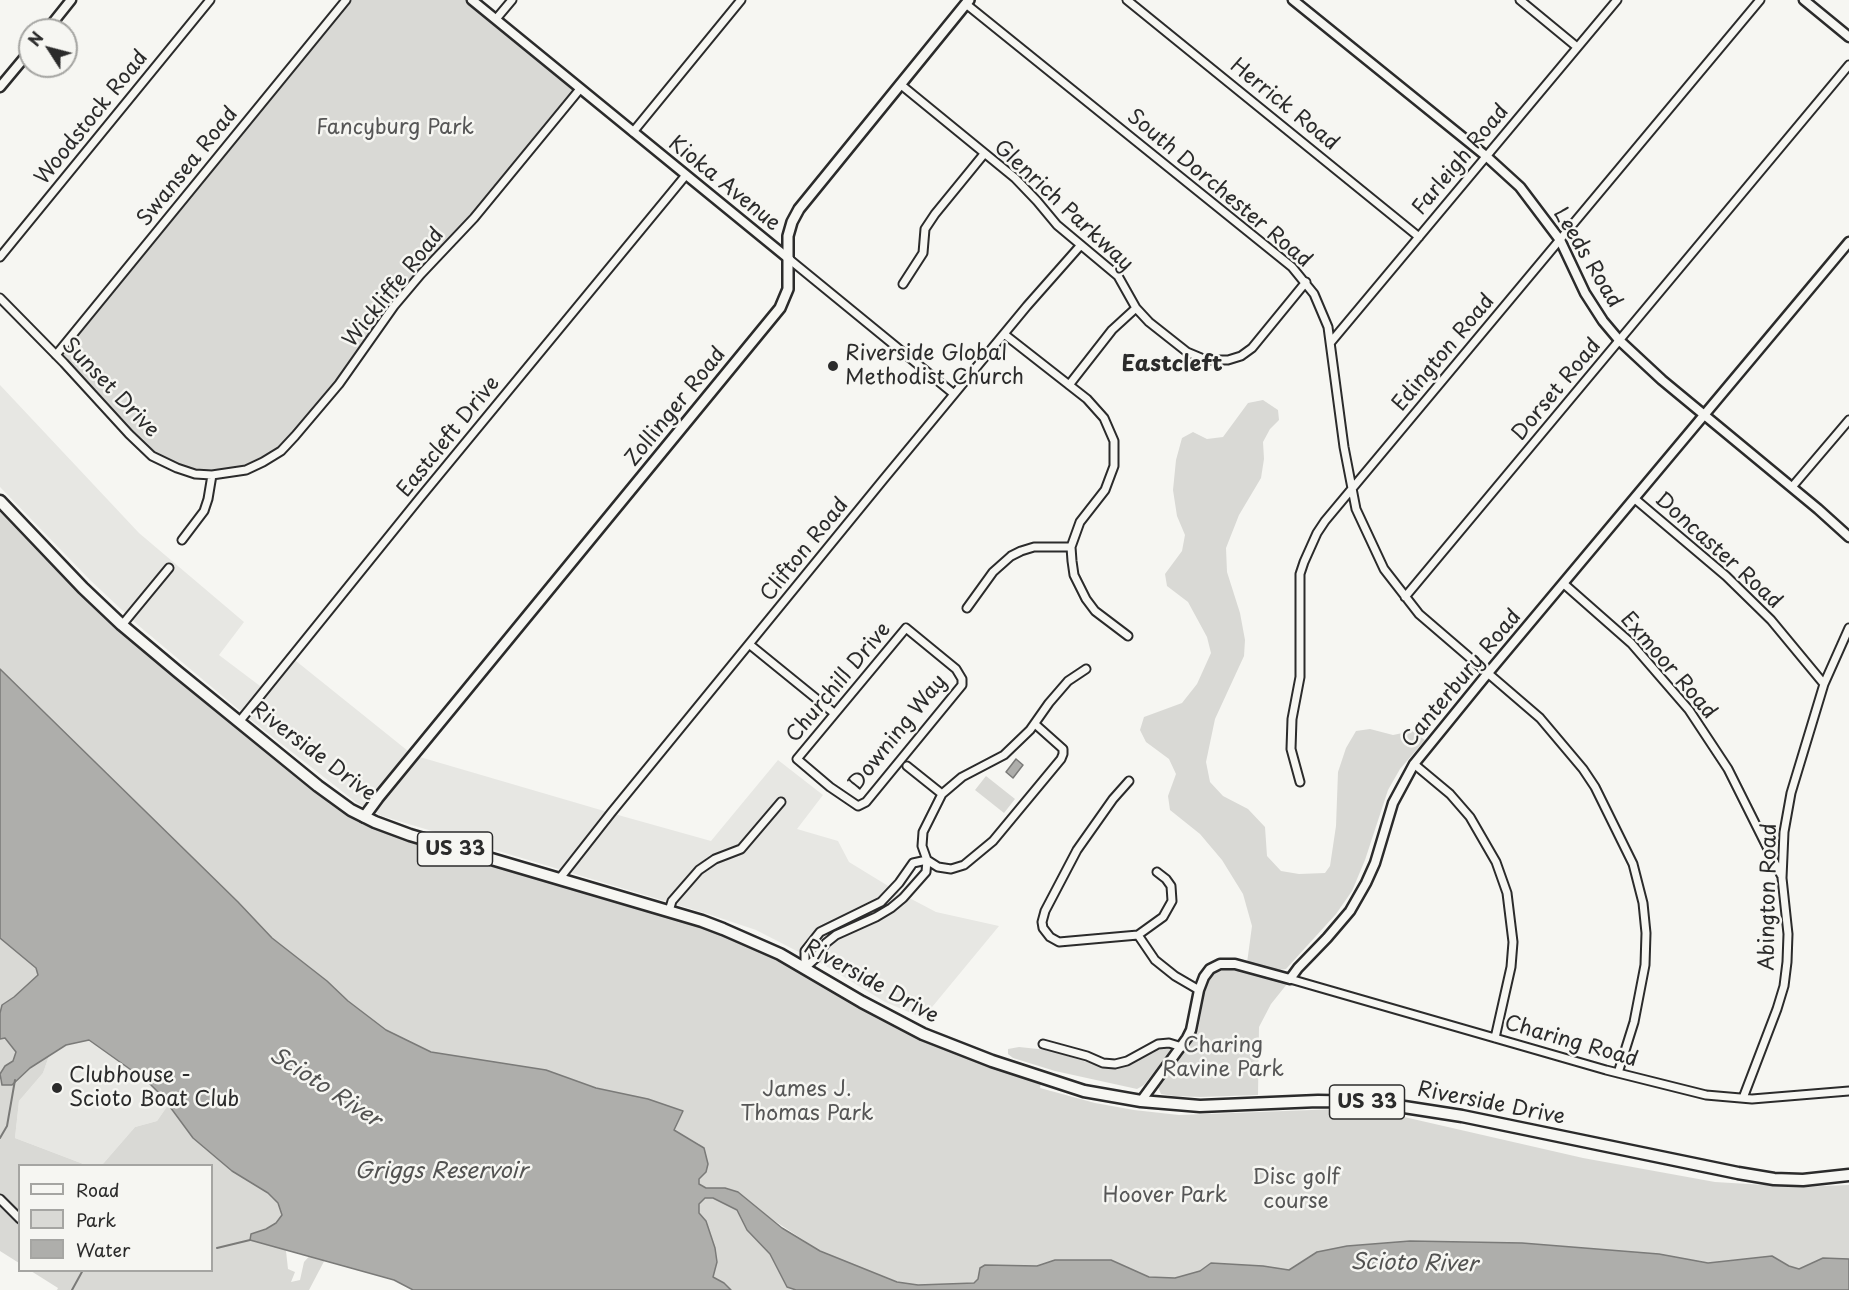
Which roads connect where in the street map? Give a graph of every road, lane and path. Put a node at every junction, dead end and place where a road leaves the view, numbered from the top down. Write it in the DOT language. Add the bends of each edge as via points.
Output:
graph roads {
  1 [pos="71,0"];
  2 [pos="210,0"];
  3 [pos="346,0"];
  4 [pos="472,0"];
  5 [pos="512,0"];
  6 [pos="741,0"];
  7 [pos="1127,0"];
  8 [pos="1293,0"];
  9 [pos="1520,0"];
  10 [pos="1617,0"];
  11 [pos="1760,0"];
  12 [pos="1804,0"];
  13 [pos="968,2"];
  14 [pos="57,18"];
  15 [pos="496,19"];
  16 [pos="1849,37"];
  17 [pos="1577,46"];
  18 [pos="18,65"];
  19 [pos="1849,65"];
  20 [pos="900,84"];
  21 [pos="0,87"];
  22 [pos="580,89"];
  23 [pos="633,132"];
  24 [pos="984,154"];
  25 [pos="1486,156"];
  26 [pos="686,175"];
  27 [pos="1419,237"];
  28 [pos="1560,240"];
  29 [pos="1849,242"];
  30 [pos="1080,246"];
  31 [pos="0,257"];
  32 [pos="789,259"];
  33 [pos="1306,282"];
  34 [pos="903,284"];
  35 [pos="0,298"];
  36 [pos="1136,308"];
  37 [pos="1004,334"];
  38 [pos="1619,340"];
  39 [pos="1331,342"];
  40 [pos="56,355"];
  41 [pos="1069,385"];
  42 [pos="954,394"];
  43 [pos="1705,414"];
  44 [pos="1849,420"];
  45 [pos="212,475"];
  46 [pos="1792,487"];
  47 [pos="1351,491"];
  48 [pos="1635,499"];
  49 [pos="0,501"];
  50 [pos="1849,537"];
  51 [pos="182,540"];
  52 [pos="1071,547"];
  53 [pos="169,567"];
  54 [pos="1564,584"];
  55 [pos="1405,597"];
  56 [pos="967,608"];
  57 [pos="122,625"];
  58 [pos="906,628"];
  59 [pos="1849,628"];
  60 [pos="1128,636"];
  61 [pos="748,644"];
  62 [pos="1086,669"];
  63 [pos="1488,673"];
  64 [pos="1824,684"];
  65 [pos="834,713"];
  66 [pos="239,722"];
  67 [pos="1035,724"];
  68 [pos="797,759"];
  69 [pos="1414,764"];
  70 [pos="907,766"];
  71 [pos="1129,781"];
  72 [pos="1300,782"];
  73 [pos="942,794"];
  74 [pos="781,802"];
  75 [pos="364,817"];
  76 [pos="927,860"];
  77 [pos="1157,872"];
  78 [pos="560,878"];
  79 [pos="1782,878"];
  80 [pos="669,911"];
  81 [pos="1138,935"];
  82 [pos="805,968"];
  83 [pos="1290,979"];
  84 [pos="1198,990"];
  85 [pos="1495,1038"];
  86 [pos="1043,1044"];
  87 [pos="1182,1047"];
  88 [pos="1618,1073"];
  89 [pos="1849,1091"];
  90 [pos="1743,1098"];
  91 [pos="1141,1101"];
  92 [pos="1849,1175"];
  93 [pos="0,1199"];
  94 [pos="18,1217"];
  1 -- 14 [label="street"];
  2 -- 31 [label="street, Woodstock Road"];
  3 -- 40 [label="street, Swansea Road"];
  4 -- 15 [label="street, Kioka Avenue"];
  5 -- 15 [label="street"];
  6 -- 23 [label="street"];
  7 -- 27 [label="street, Herrick Road"];
  8 -- 25 [label="street, Leeds Road"];
  9 -- 17 [label="street"];
  10 -- 17 [label="street, Farleigh Road"];
  11 -- 28 [label="street, Edington Road"];
  12 -- 16 [label="street"];
  13 -- 20 [label="main road, Zollinger Road"];
  13 -- 33 [label="street, South Dorchester Road"];
  15 -- 22 [label="street, Kioka Avenue"];
  17 -- 25 [label="street, Farleigh Road"];
  18 -- 21 [label="street"];
  19 -- 38 [label="street, Dorset Road"];
  20 -- 24 [label="street, Glenrich Parkway"];
  20 -- 32 [label="main road, Zollinger Road" via="799,209 790,229"];
  22 -- 23 [label="street, Kioka Avenue"];
  22 -- 45 [label="street, Wickliffe Road" via="474,218 394,306 296,436 281,451 246,470"];
  23 -- 26 [label="street, Kioka Avenue"];
  24 -- 30 [label="street, Glenrich Parkway" via="1015,178"];
  24 -- 34 [label="street" via="925,230 922,253"];
  25 -- 27 [label="street, Farleigh Road"];
  25 -- 28 [label="street, Leeds Road" via="1520,187"];
  26 -- 32 [label="street, Kioka Avenue"];
  26 -- 66 [label="street, Eastcleft Drive"];
  27 -- 39 [label="street, Farleigh Road"];
  28 -- 38 [label="street, Leeds Road" via="1585,293"];
  28 -- 47 [label="street, Edington Road"];
  29 -- 43 [label="street, Canterbury Road"];
  30 -- 36 [label="street, Glenrich Parkway" via="1118,276"];
  30 -- 37 [label="street, Clifton Road"];
  32 -- 42 [label="street, Kioka Avenue"];
  32 -- 75 [label="main road, Zollinger Road" via="788,289 774,316"];
  33 -- 36 [label="street, Glenrich Parkway" via="1252,348 1228,360 1206,360 1187,352"];
  33 -- 39 [label="street, South Dorchester Road"];
  35 -- 40 [label="street, Sunset Drive"];
  36 -- 41 [label="street" via="1112,330"];
  37 -- 41 [label="street"];
  37 -- 42 [label="street, Clifton Road"];
  38 -- 43 [label="street, Leeds Road"];
  38 -- 55 [label="street, Dorset Road"];
  39 -- 47 [label="street, South Dorchester Road"];
  40 -- 45 [label="street, Sunset Drive" via="152,456 188,472"];
  41 -- 52 [label="street" via="1104,418 1114,441 1114,466 1105,490 1080,522"];
  42 -- 61 [label="street, Clifton Road"];
  43 -- 46 [label="street, Leeds Road"];
  43 -- 48 [label="street, Canterbury Road"];
  44 -- 46 [label="street"];
  45 -- 51 [label="street" via="204,511"];
  46 -- 50 [label="street, Leeds Road"];
  47 -- 55 [label="street, South Dorchester Road" via="1384,569"];
  47 -- 72 [label="street, Edington Road" via="1317,534 1300,574 1300,677 1291,749"];
  48 -- 54 [label="street, Canterbury Road"];
  48 -- 64 [label="street, Doncaster Road" via="1756,605"];
  49 -- 57 [label="main road, Riverside Drive / US 33"];
  52 -- 56 [label="street" via="1034,547 1011,556 993,572"];
  52 -- 60 [label="street" via="1074,575 1086,600"];
  53 -- 57 [label="street"];
  54 -- 63 [label="street, Canterbury Road"];
  54 -- 79 [label="street, Exmoor Road" via="1631,643 1689,710 1728,769"];
  55 -- 63 [label="street, South Dorchester Road" via="1432,627"];
  57 -- 66 [label="main road, Riverside Drive / US 33"];
  58 -- 65 [label="street, Churchill Drive"];
  58 -- 68 [label="street, Downing Way" via="956,669 962,685 866,802 858,806"];
  59 -- 64 [label="street, Abington Road"];
  61 -- 65 [label="street"];
  61 -- 78 [label="street, Clifton Road"];
  62 -- 67 [label="street" via="1068,681"];
  63 -- 69 [label="street, Canterbury Road"];
  63 -- 88 [label="street, South Dorchester Road" via="1540,718 1583,769 1633,864 1646,933 1645,965 1634,1022"];
  64 -- 79 [label="street, Abington Road" via="1791,793"];
  65 -- 68 [label="street, Churchill Drive"];
  66 -- 75 [label="main road, Riverside Drive / US 33" via="337,801"];
  67 -- 73 [label="street" via="1004,755 962,777"];
  67 -- 76 [label="street" via="1063,750 1061,759 993,841 964,865 951,869"];
  69 -- 83 [label="street, Canterbury Road" via="1393,802 1375,863 1359,898"];
  69 -- 85 [label="street" via="1450,794 1470,818 1496,862 1507,893 1512,958"];
  70 -- 73 [label="street"];
  71 -- 81 [label="street" via="1077,850 1042,922 1046,933 1059,942"];
  73 -- 76 [label="street" via="924,832 922,846"];
  74 -- 80 [label="street" via="741,849 699,870"];
  75 -- 78 [label="main road, Riverside Drive / US 33" via="410,836"];
  76 -- 82 [label="street" via="926,872 897,903 836,935"];
  76 -- 82 [label="street" via="913,862 881,902 820,932 805,951"];
  77 -- 81 [label="street" via="1171,886 1172,901 1163,917"];
  78 -- 80 [label="main road, Riverside Drive / US 33"];
  79 -- 90 [label="street, Abington Road" via="1788,934 1784,986"];
  80 -- 82 [label="main road, Riverside Drive / US 33" via="744,937"];
  81 -- 84 [label="street" via="1155,960"];
  82 -- 91 [label="main road, Riverside Drive / US 33" via="892,1019 957,1048 1084,1091"];
  83 -- 84 [label="street" via="1225,963 1207,972"];
  83 -- 85 [label="street, Charing Road"];
  84 -- 87 [label="street" via="1191,1030"];
  85 -- 88 [label="street, Charing Road"];
  86 -- 87 [label="street" via="1115,1064 1158,1044"];
  87 -- 91 [label="street"];
  88 -- 90 [label="street, Charing Road" via="1706,1095"];
  89 -- 90 [label="street, Charing Road"];
  91 -- 92 [label="main road, Riverside Drive / US 33" via="1200,1106 1372,1102 1462,1116 1774,1179"];
  93 -- 94 [label="street"];
}
